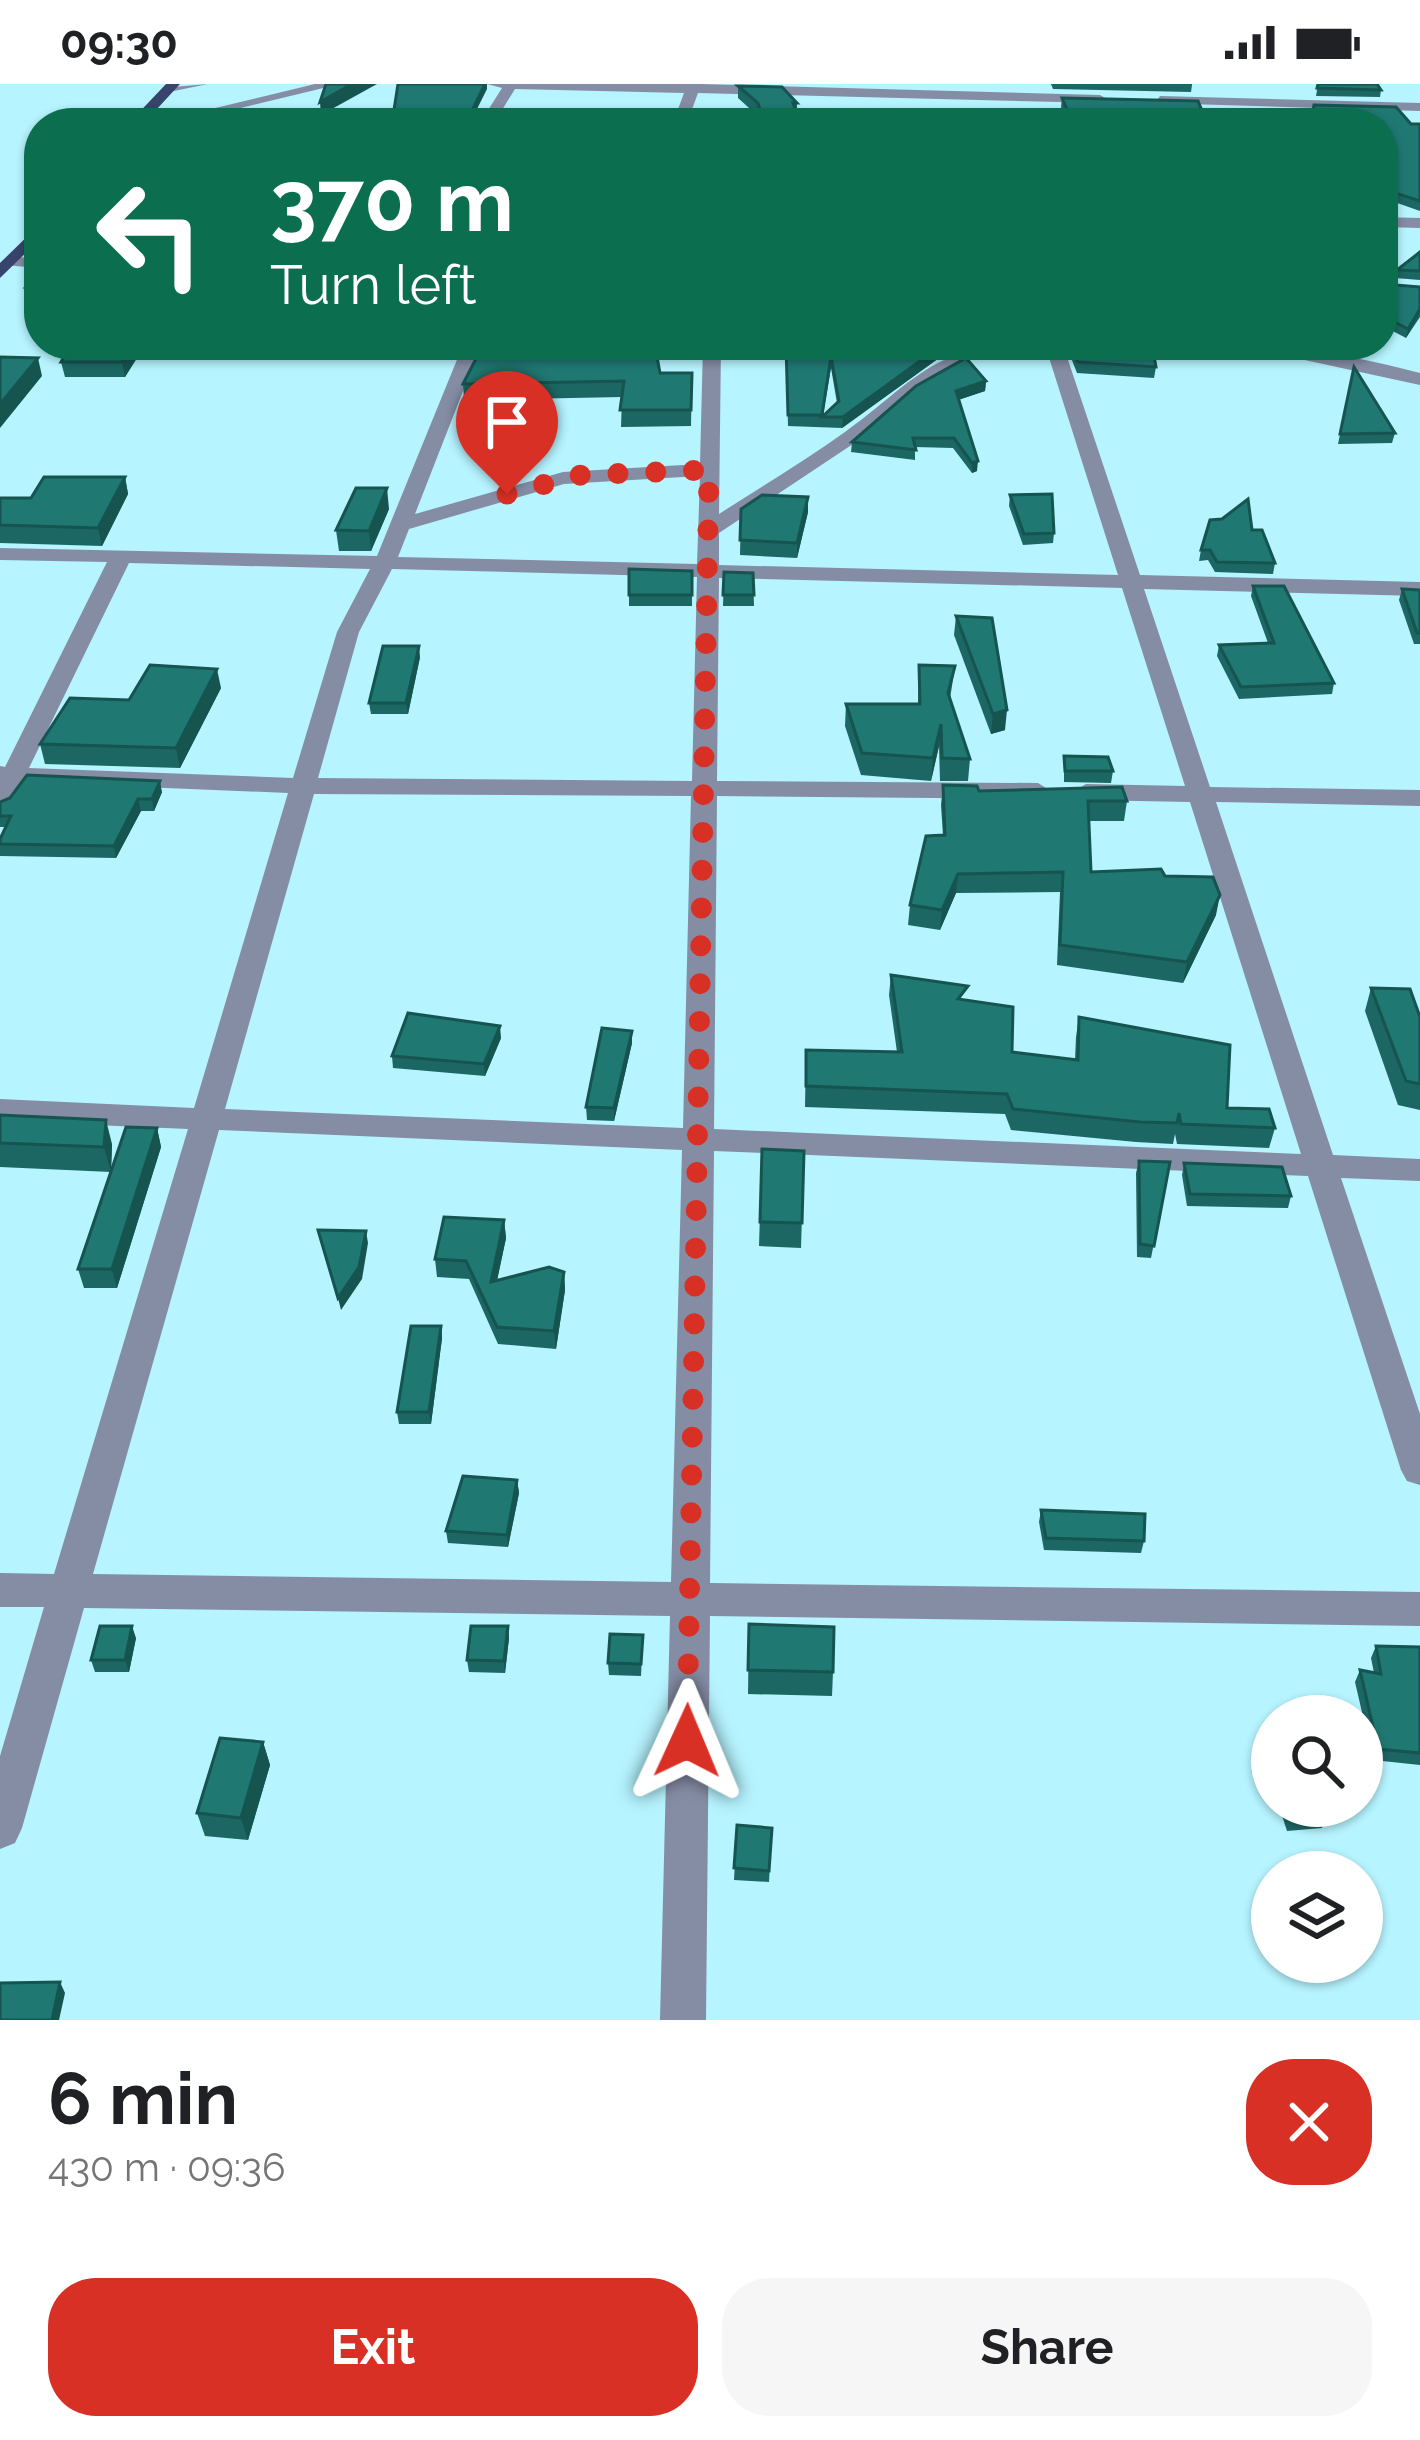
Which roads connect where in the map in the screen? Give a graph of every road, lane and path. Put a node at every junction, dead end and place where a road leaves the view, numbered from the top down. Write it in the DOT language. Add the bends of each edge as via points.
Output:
graph roads {
  1 [pos="201,84"];
  2 [pos="333,84"];
  3 [pos="494,84"];
  4 [pos="511,84"];
  5 [pos="1268,84"];
  6 [pos="171,86"];
  7 [pos="693,86"];
  8 [pos="885,96"];
  9 [pos="1075,98"];
  10 [pos="1120,99"];
  11 [pos="1142,100"];
  12 [pos="1278,103"];
  13 [pos="1420,106"];
  14 [pos="150,108"];
  15 [pos="227,108"];
  16 [pos="1280,108"];
  17 [pos="466,360"];
  18 [pos="712,360"];
  19 [pos="956,360"];
  20 [pos="1059,360"];
  21 [pos="1347,360"];
  22 [pos="1420,379"];
  23 [pos="709,470"];
  24 [pos="401,525"];
  25 [pos="707,532"];
  26 [pos="0,554"];
  27 [pos="121,556"];
  28 [pos="386,560"];
  29 [pos="706,567"];
  30 [pos="1131,580"];
  31 [pos="1420,590"];
  32 [pos="7,774"];
  33 [pos="304,786"];
  34 [pos="702,786"];
  35 [pos="1200,794"];
  36 [pos="1420,798"];
  37 [pos="0,802"];
  38 [pos="0,1110"];
  39 [pos="205,1115"];
  40 [pos="697,1141"];
  41 [pos="1321,1166"];
  42 [pos="1420,1170"];
  43 [pos="1420,1470"];
  44 [pos="0,1590"];
  45 [pos="68,1592"];
  46 [pos="689,1601"];
  47 [pos="1420,1609"];
  48 [pos="0,1828"];
  49 [pos="683,2020"];
  1 -- 6 [label="street"];
  2 -- 15 [label="street"];
  3 -- 4 [label="street"];
  4 -- 7 [label="street"];
  5 -- 12 [label="street"];
  6 -- 14 [label="main road"];
  7 -- 8 [label="street"];
  8 -- 9 [label="street"];
  9 -- 10 [label="street"];
  11 -- 12 [label="street"];
  12 -- 13 [label="street"];
  12 -- 16 [label="street"];
  17 -- 24 [label="street"];
  18 -- 23 [label="street"];
  19 -- 25 [label="street"];
  20 -- 30 [label="street"];
  21 -- 22 [label="street"];
  23 -- 24 [label="street" via="563,478"];
  23 -- 25 [label="street"];
  24 -- 28 [label="street"];
  25 -- 29 [label="street"];
  26 -- 27 [label="street"];
  27 -- 28 [label="street"];
  27 -- 32 [label="street"];
  28 -- 29 [label="street"];
  28 -- 33 [label="street" via="348,632"];
  29 -- 30 [label="street"];
  29 -- 34 [label="street"];
  30 -- 31 [label="street"];
  30 -- 35 [label="street"];
  32 -- 33 [label="street"];
  32 -- 37 [label="street"];
  33 -- 34 [label="street"];
  33 -- 39 [label="street"];
  34 -- 35 [label="street"];
  34 -- 40 [label="street"];
  35 -- 36 [label="street"];
  35 -- 41 [label="street"];
  38 -- 39 [label="street"];
  39 -- 40 [label="street"];
  39 -- 45 [label="street"];
  40 -- 41 [label="street"];
  40 -- 46 [label="street"];
  41 -- 42 [label="street"];
  41 -- 43 [label="street"];
  44 -- 45 [label="street"];
  45 -- 46 [label="street"];
  45 -- 48 [label="street"];
  46 -- 47 [label="street"];
  46 -- 49 [label="street"];
}
